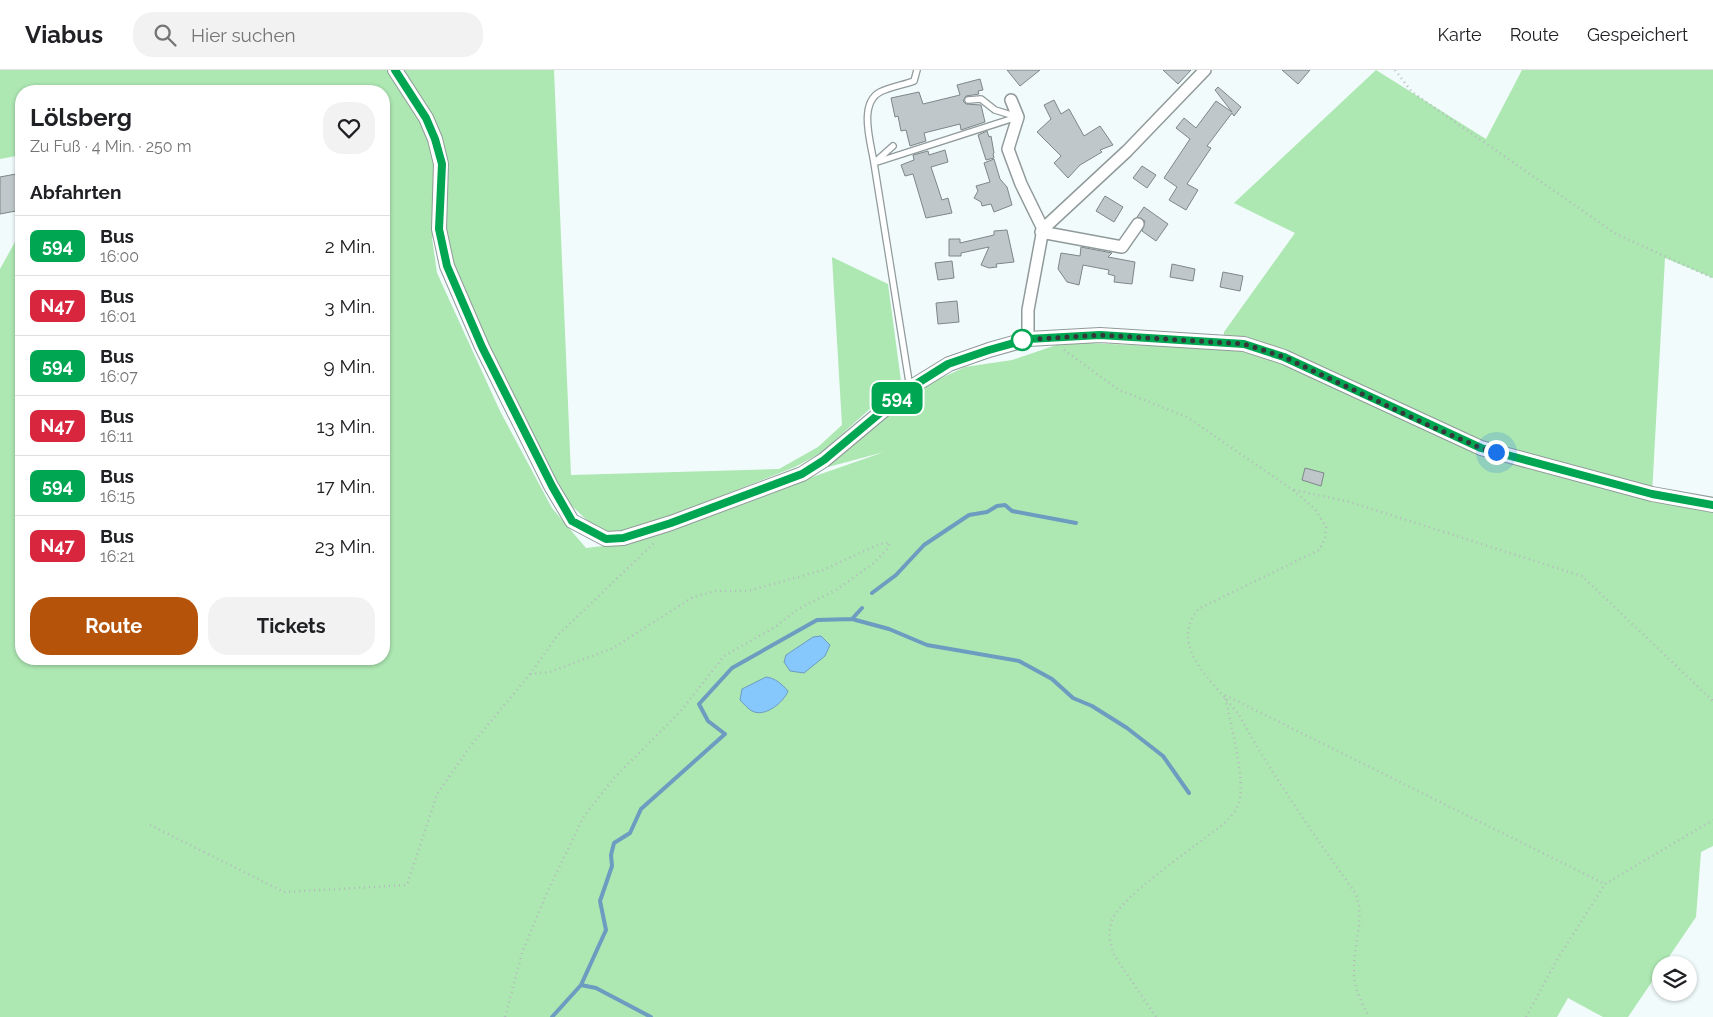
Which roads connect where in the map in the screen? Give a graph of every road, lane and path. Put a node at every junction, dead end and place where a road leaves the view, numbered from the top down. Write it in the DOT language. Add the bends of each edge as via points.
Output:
graph roads {
  1 [pos="395,70"];
  2 [pos="917,70"];
  3 [pos="1204,70"];
  4 [pos="1395,70"];
  5 [pos="968,100"];
  6 [pos="1011,100"];
  7 [pos="1018,117"];
  8 [pos="893,146"];
  9 [pos="874,163"];
  10 [pos="1138,224"];
  11 [pos="1042,230"];
  12 [pos="1713,278"];
  13 [pos="1049,337"];
  14 [pos="1028,339"];
  15 [pos="910,388"];
  16 [pos="1293,490"];
  17 [pos="1713,505"];
  18 [pos="656,540"];
  19 [pos="530,674"];
  20 [pos="1225,695"];
  21 [pos="1713,701"];
  22 [pos="1713,820"];
  23 [pos="150,824"];
  24 [pos="1605,884"];
  25 [pos="504,1017"];
  26 [pos="1156,1017"];
  27 [pos="1369,1017"];
  28 [pos="1526,1017"];
  1 -- 15 [label="street" via="426,118 442,164 439,229 454,286 486,356 572,521 606,539 623,538 802,474 824,460"];
  2 -- 9 [label="lane" via="914,81 880,92 872,99 868,109"];
  3 -- 11 [label="street" via="1127,151"];
  4 -- 12 [label="path" via="1412,92 1616,234"];
  5 -- 7 [label="lane" via="981,99 995,110"];
  6 -- 7 [label="street"];
  7 -- 9 [label="lane"];
  7 -- 11 [label="street" via="1008,149"];
  8 -- 9 [label="lane"];
  9 -- 15 [label="lane"];
  10 -- 11 [label="street" via="1122,247"];
  11 -- 14 [label="street" via="1028,310"];
  13 -- 14 [label="street"];
  13 -- 16 [label="path" via="1119,390 1187,417"];
  13 -- 17 [label="street" via="1100,335 1244,344 1284,357 1481,448 1652,494"];
  14 -- 15 [label="street" via="948,364"];
  16 -- 20 [label="path" via="1315,509 1326,527 1325,539 1319,550 1204,604 1188,626 1189,645 1195,661"];
  16 -- 21 [label="path" via="1350,502 1582,576"];
  18 -- 19 [label="path" via="557,636"];
  19 -- 23 [label="path" via="472,744 437,794 407,885 284,892"];
  19 -- 25 [label="path" via="550,672 613,648 693,597 716,591 748,591 823,570 880,544 890,543 874,563 836,590 724,656 680,712 614,778 584,816 546,895 522,953"];
  20 -- 24 [label="path"];
  20 -- 26 [label="path" via="1240,777 1241,792 1235,812 1226,823 1121,906 1112,919 1109,932 1114,955"];
  20 -- 27 [label="path" via="1356,894 1360,918 1354,981"];
  22 -- 24 [label="path"];
  24 -- 28 [label="path" via="1558,958"];
}
